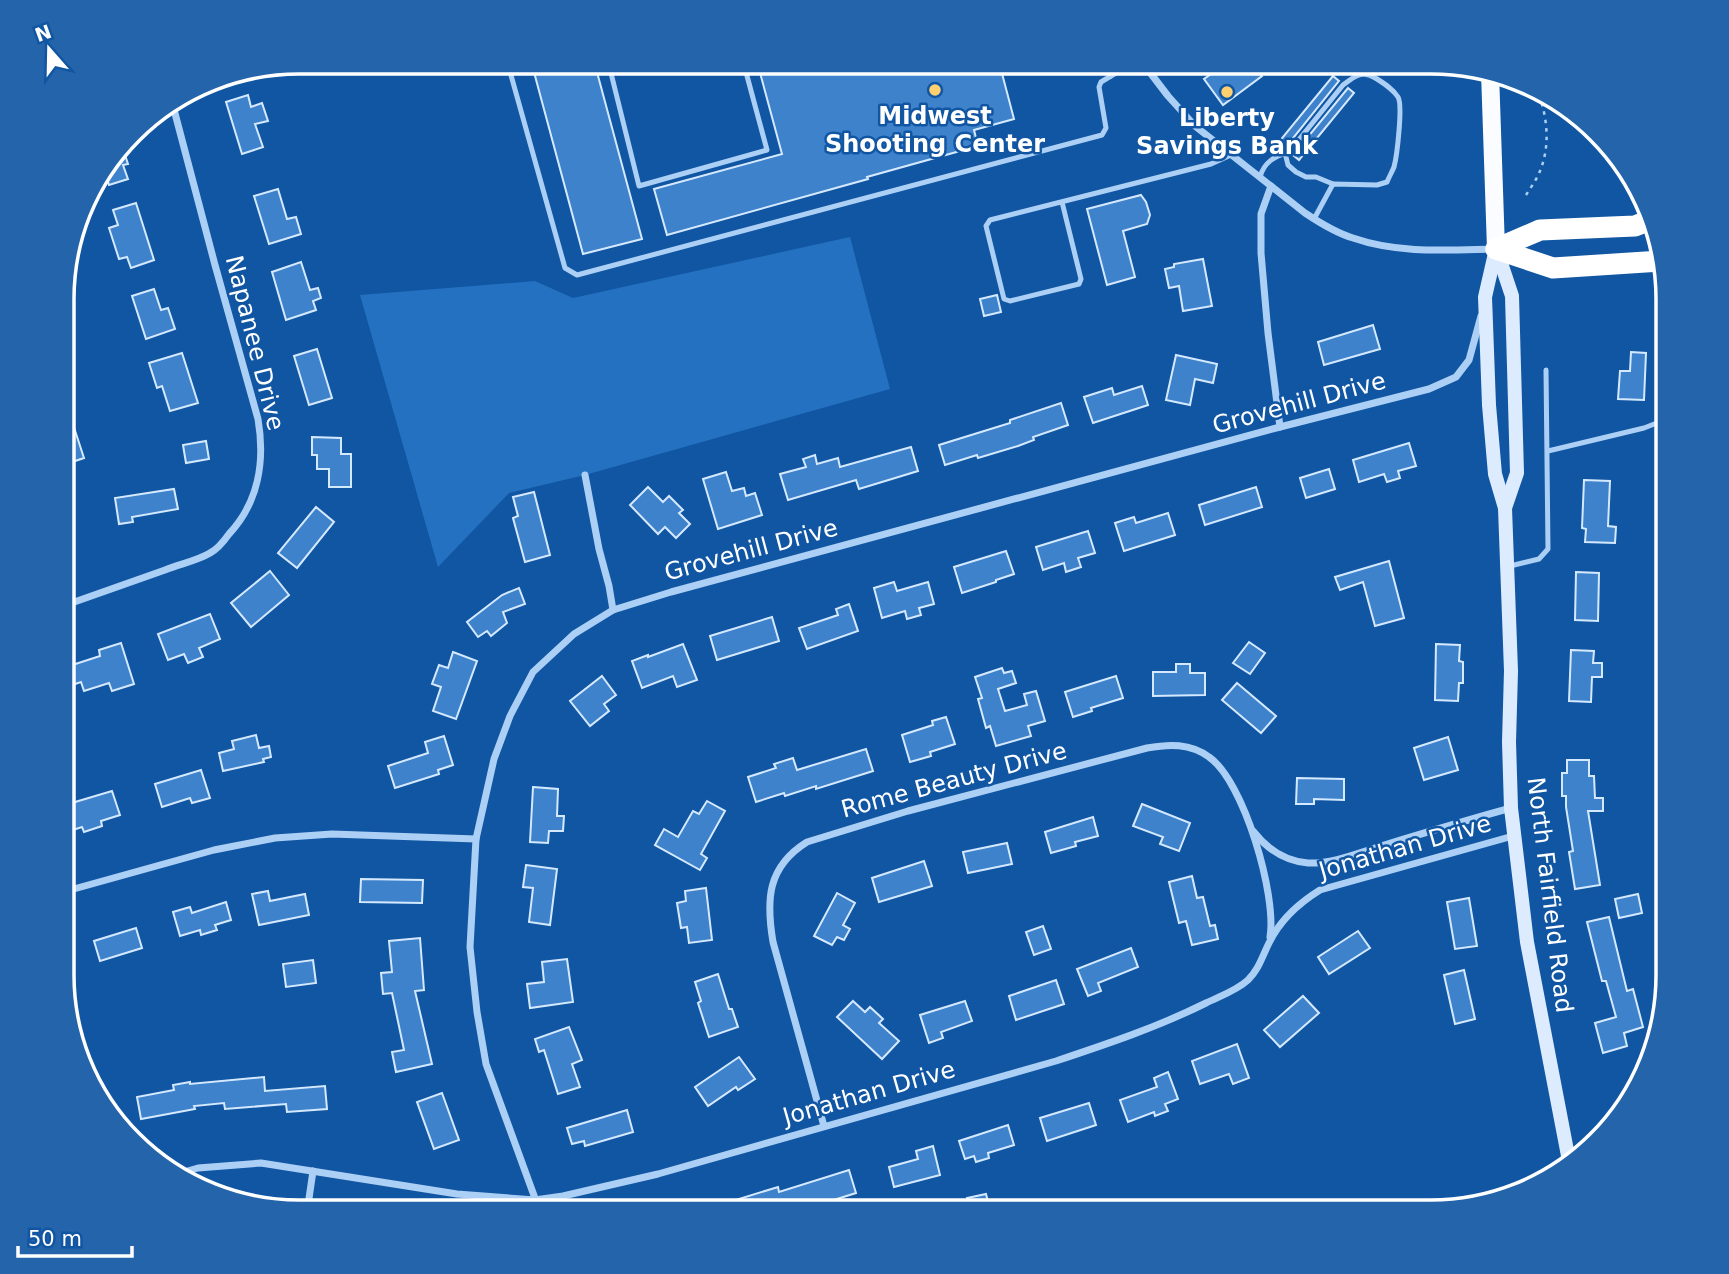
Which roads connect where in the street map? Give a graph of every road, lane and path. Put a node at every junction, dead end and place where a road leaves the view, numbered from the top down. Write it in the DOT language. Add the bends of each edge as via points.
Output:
graph roads {
  1 [pos="511,74"];
  2 [pos="611,74"];
  3 [pos="747,74"];
  4 [pos="1114,74"];
  5 [pos="1151,74"];
  6 [pos="1111,76"];
  7 [pos="1490,82"];
  8 [pos="1543,104"];
  9 [pos="175,112"];
  10 [pos="1284,153"];
  11 [pos="1231,155"];
  12 [pos="1259,177"];
  13 [pos="1333,184"];
  14 [pos="1271,186"];
  15 [pos="1526,195"];
  16 [pos="1062,202"];
  17 [pos="1314,219"];
  18 [pos="1642,223"];
  19 [pos="1496,249"];
  20 [pos="1652,262"];
  21 [pos="1485,297"];
  22 [pos="1546,370"];
  23 [pos="1655,424"];
  24 [pos="1280,427"];
  25 [pos="1548,451"];
  26 [pos="585,475"];
  27 [pos="1505,508"];
  28 [pos="1507,566"];
  29 [pos="74,602"];
  30 [pos="613,610"];
  31 [pos="1511,808"];
  32 [pos="1249,824"];
  33 [pos="1513,836"];
  34 [pos="477,839"];
  35 [pos="74,889"];
  36 [pos="1268,944"];
  37 [pos="824,1126"];
  38 [pos="1568,1153"];
  39 [pos="188,1171"];
  40 [pos="313,1171"];
  41 [pos="309,1200"];
  42 [pos="535,1200"];
  1 -- 6 [label="lane" via="565,268 577,275 1102,135 1106,128 1099,87"];
  2 -- 3 [label="lane" via="639,186 767,150"];
  4 -- 6 [label="lane"];
  5 -- 11 [label="street" via="1195,126"];
  7 -- 19 [label="main road, North Fairfield Road"];
  8 -- 15 [label="path" via="1546,149 1541,170"];
  9 -- 29 [label="street, Napanee Drive" via="258,419 259,476 244,516 210,553"];
  10 -- 12 [label="lane" via="1267,163"];
  10 -- 13 [label="lane" via="1297,172"];
  10 -- 13 [label="lane" via="1353,78 1369,75 1390,88 1400,99 1400,114 1396,158 1387,182"];
  11 -- 12 [label="street"];
  11 -- 16 [label="lane"];
  12 -- 14 [label="street"];
  13 -- 17 [label="lane"];
  14 -- 17 [label="street"];
  14 -- 24 [label="street" via="1261,214 1261,253"];
  16 -- 16 [label="lane" via="990,220 986,226 1004,299 1079,284"];
  17 -- 19 [label="street" via="1376,245 1442,251"];
  18 -- 19 [label="highway" via="1540,230"];
  19 -- 20 [label="highway" via="1553,268"];
  19 -- 21 [label="main road, North Fairfield Road"];
  19 -- 27 [label="main road, North Fairfield Road" via="1513,309 1517,473"];
  21 -- 24 [label="street, Grovehill Drive" via="1469,360 1456,377 1429,389"];
  21 -- 27 [label="main road, North Fairfield Road" via="1494,474"];
  22 -- 25 [label="lane"];
  23 -- 25 [label="lane"];
  24 -- 30 [label="street, Grovehill Drive"];
  25 -- 28 [label="lane" via="1548,549 1539,559"];
  26 -- 30 [label="street"];
  27 -- 28 [label="main road, North Fairfield Road"];
  28 -- 31 [label="main road, North Fairfield Road"];
  30 -- 34 [label="street, Grovehill Drive" via="574,634 533,672 494,759"];
  31 -- 32 [label="street, Jonathan Drive" via="1317,863 1277,853"];
  31 -- 33 [label="main road, North Fairfield Road"];
  32 -- 36 [label="street, Rome Beauty Drive" via="1271,905"];
  32 -- 37 [label="street, Rome Beauty Drive" via="1218,764 1195,749 1168,744 908,811 817,838 799,848 774,878 769,920"];
  33 -- 36 [label="street, Jonathan Drive" via="1320,890 1290,914"];
  33 -- 38 [label="main road, North Fairfield Road" via="1527,942"];
  34 -- 35 [label="street" via="332,834 275,838"];
  34 -- 42 [label="street, Grovehill Drive" via="470,947 477,1012 486,1064"];
  36 -- 37 [label="street, Jonathan Drive" via="1259,966 1245,982 1184,1014 1056,1061"];
  37 -- 42 [label="street, Jonathan Drive" via="658,1174"];
  39 -- 40 [label="street, Jonathan Drive" via="261,1163"];
  40 -- 41 [label="street"];
  40 -- 42 [label="street, Jonathan Drive" via="457,1194"];
}
